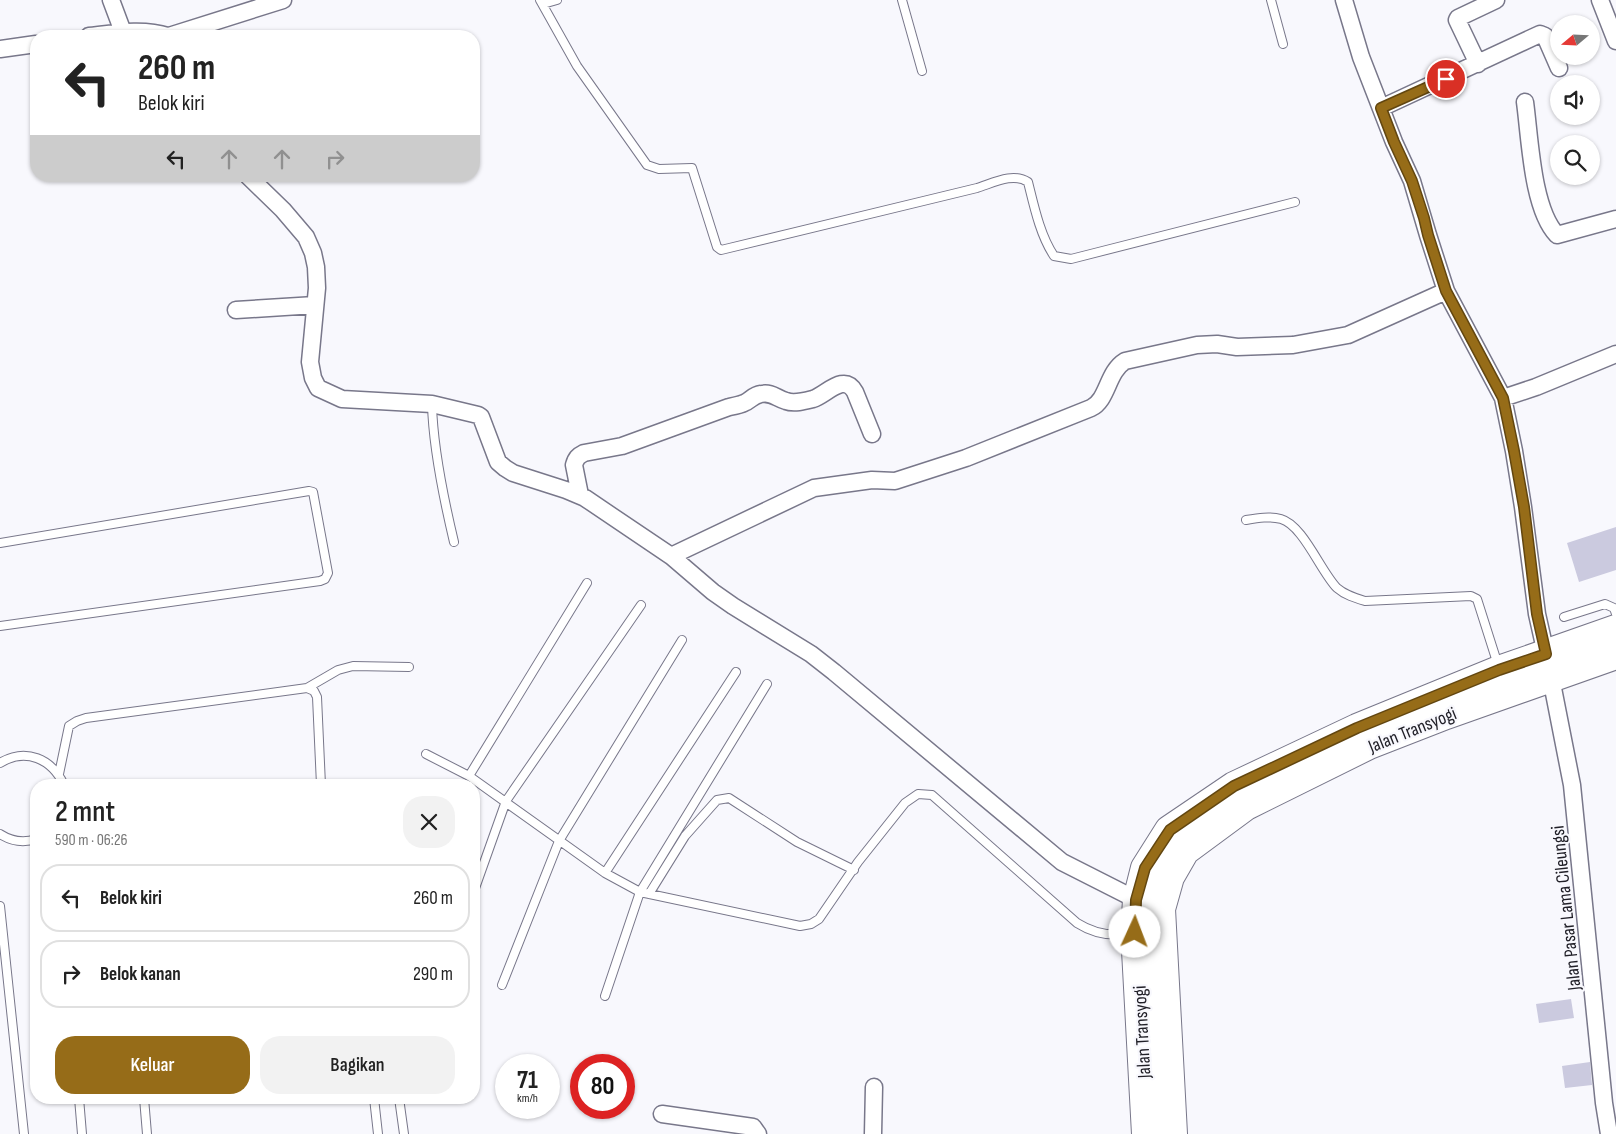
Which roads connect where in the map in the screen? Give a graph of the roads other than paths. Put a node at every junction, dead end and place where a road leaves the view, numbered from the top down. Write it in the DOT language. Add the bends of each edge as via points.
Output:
graph roads {
  1 [pos="111,0"];
  2 [pos="283,0"];
  3 [pos="557,0"];
  4 [pos="902,0"];
  5 [pos="1271,0"];
  6 [pos="1344,0"];
  7 [pos="1496,0"];
  8 [pos="1600,0"];
  9 [pos="541,2"];
  10 [pos="122,30"];
  11 [pos="188,30"];
  12 [pos="1616,41"];
  13 [pos="1283,44"];
  14 [pos="30,45"];
  15 [pos="0,49"];
  16 [pos="1478,64"];
  17 [pos="1559,68"];
  18 [pos="922,71"];
  19 [pos="1525,102"];
  20 [pos="1381,108"];
  21 [pos="254,182"];
  22 [pos="1295,202"];
  23 [pos="1616,219"];
  24 [pos="1446,291"];
  25 [pos="315,305"];
  26 [pos="236,310"];
  27 [pos="1616,354"];
  28 [pos="1503,398"];
  29 [pos="432,404"];
  30 [pos="872,434"];
  31 [pos="580,496"];
  32 [pos="1246,520"];
  33 [pos="454,542"];
  34 [pos="0,543"];
  35 [pos="671,556"];
  36 [pos="587,583"];
  37 [pos="640,605"];
  38 [pos="1616,614"];
  39 [pos="1564,617"];
  40 [pos="0,626"];
  41 [pos="1616,630"];
  42 [pos="682,640"];
  43 [pos="1616,655"];
  44 [pos="1548,666"];
  45 [pos="409,667"];
  46 [pos="1499,670"];
  47 [pos="736,672"];
  48 [pos="767,684"];
  49 [pos="307,688"];
  50 [pos="426,754"];
  51 [pos="0,763"];
  52 [pos="59,774"];
  53 [pos="469,776"];
  54 [pos="61,779"];
  55 [pos="321,779"];
  56 [pos="473,779"];
  57 [pos="480,784"];
  58 [pos="506,802"];
  59 [pos="0,834"];
  60 [pos="559,841"];
  61 [pos="30,842"];
  62 [pos="854,870"];
  63 [pos="605,873"];
  64 [pos="480,874"];
  65 [pos="640,892"];
  66 [pos="649,894"];
  67 [pos="1136,900"];
  68 [pos="0,906"];
  69 [pos="1135,932"];
  70 [pos="3,957"];
  71 [pos="502,984"];
  72 [pos="605,996"];
  73 [pos="874,1087"];
  74 [pos="80,1104"];
  75 [pos="144,1104"];
  76 [pos="375,1104"];
  77 [pos="400,1104"];
  78 [pos="662,1114"];
  79 [pos="24,1134"];
  80 [pos="82,1134"];
  81 [pos="147,1134"];
  82 [pos="378,1134"];
  83 [pos="404,1134"];
  84 [pos="758,1134"];
  85 [pos="873,1134"];
  86 [pos="1146,1134"];
  87 [pos="1173,1134"];
  88 [pos="1609,1134"];
  1 -- 10 [label="street"];
  2 -- 11 [label="street"];
  3 -- 9 [label="lane"];
  4 -- 18 [label="lane"];
  5 -- 13 [label="lane"];
  6 -- 20 [label="street, Jalan Pasar Lama Cileungsi" via="1360,57"];
  7 -- 16 [label="street" via="1458,18"];
  8 -- 12 [label="street"];
  9 -- 22 [label="lane" via="577,66 647,165 659,169 692,168 717,247 721,250 1014,177 1028,182 1054,256 1071,259"];
  14 -- 15 [label="street"];
  16 -- 17 [label="street" via="1540,34 1545,36"];
  16 -- 20 [label="street"];
  19 -- 23 [label="street" via="1537,191 1550,227 1557,235"];
  20 -- 24 [label="street, Jalan Pasar Lama Cileungsi" via="1412,181"];
  21 -- 25 [label="street" via="306,237 316,266"];
  24 -- 28 [label="street, Jalan Pasar Lama Cileungsi"];
  24 -- 35 [label="street" via="1348,335 1293,345 1197,345 1125,361 1116,368 1093,407 966,458 895,481 872,480 814,488"];
  25 -- 26 [label="street"];
  25 -- 29 [label="street" via="310,362 318,388 342,399"];
  27 -- 28 [label="street"];
  28 -- 44 [label="street, Jalan Pasar Lama Cileungsi" via="1524,507 1537,614"];
  29 -- 31 [label="street" via="481,417 498,462 513,473"];
  29 -- 33 [label="lane" via="446,510"];
  30 -- 31 [label="street" via="852,386 846,384 831,388 801,401 784,401 769,393 756,395 745,403 622,446 584,453 574,465"];
  31 -- 35 [label="street"];
  32 -- 46 [label="lane" via="1269,517 1283,519 1292,525 1337,588 1348,596 1365,601 1471,596 1477,599"];
  34 -- 40 [label="lane" via="313,492 328,573 320,581"];
  35 -- 67 [label="street" via="713,592 811,654 1062,862"];
  36 -- 53 [label="lane"];
  37 -- 58 [label="lane"];
  38 -- 39 [label="lane" via="1614,608 1605,604"];
  41 -- 44 [label="highway, Jalan Transyogi"];
  42 -- 60 [label="lane"];
  43 -- 44 [label="highway, Jalan Transyogi"];
  44 -- 46 [label="highway, Jalan Transyogi"];
  44 -- 87 [label="highway, Jalan Transyogi" via="1446,715 1369,745 1246,806 1185,851 1170,877 1161,909"];
  44 -- 88 [label="street, Jalan Pasar Lama Cileungsi" via="1572,785"];
  45 -- 49 [label="lane" via="352,666 338,670"];
  46 -- 67 [label="highway, Jalan Transyogi" via="1357,728 1234,786 1170,830 1145,868"];
  47 -- 63 [label="lane"];
  48 -- 65 [label="lane"];
  49 -- 52 [label="lane" via="77,721 70,726"];
  49 -- 55 [label="lane" via="317,697"];
  50 -- 53 [label="lane"];
  51 -- 52 [label="lane" via="22,755 36,757"];
  52 -- 54 [label="lane"];
  53 -- 56 [label="lane"];
  57 -- 58 [label="lane"];
  58 -- 60 [label="lane"];
  58 -- 64 [label="lane"];
  59 -- 61 [label="lane" via="16,841"];
  60 -- 63 [label="lane"];
  60 -- 71 [label="lane"];
  62 -- 66 [label="lane" via="819,919 800,926"];
  62 -- 66 [label="lane" via="797,842 725,798 717,800 686,836"];
  62 -- 69 [label="lane" via="905,803 918,794 932,795 1077,923 1089,931 1106,934"];
  63 -- 65 [label="lane"];
  65 -- 66 [label="lane"];
  65 -- 72 [label="lane"];
  67 -- 69 [label="highway, Jalan Transyogi"];
  68 -- 70 [label="lane"];
  69 -- 86 [label="highway, Jalan Transyogi"];
  70 -- 79 [label="lane"];
  73 -- 85 [label="street"];
  74 -- 80 [label="lane"];
  75 -- 81 [label="lane"];
  76 -- 82 [label="lane"];
  77 -- 83 [label="lane"];
  78 -- 84 [label="street" via="753,1127"];
}
